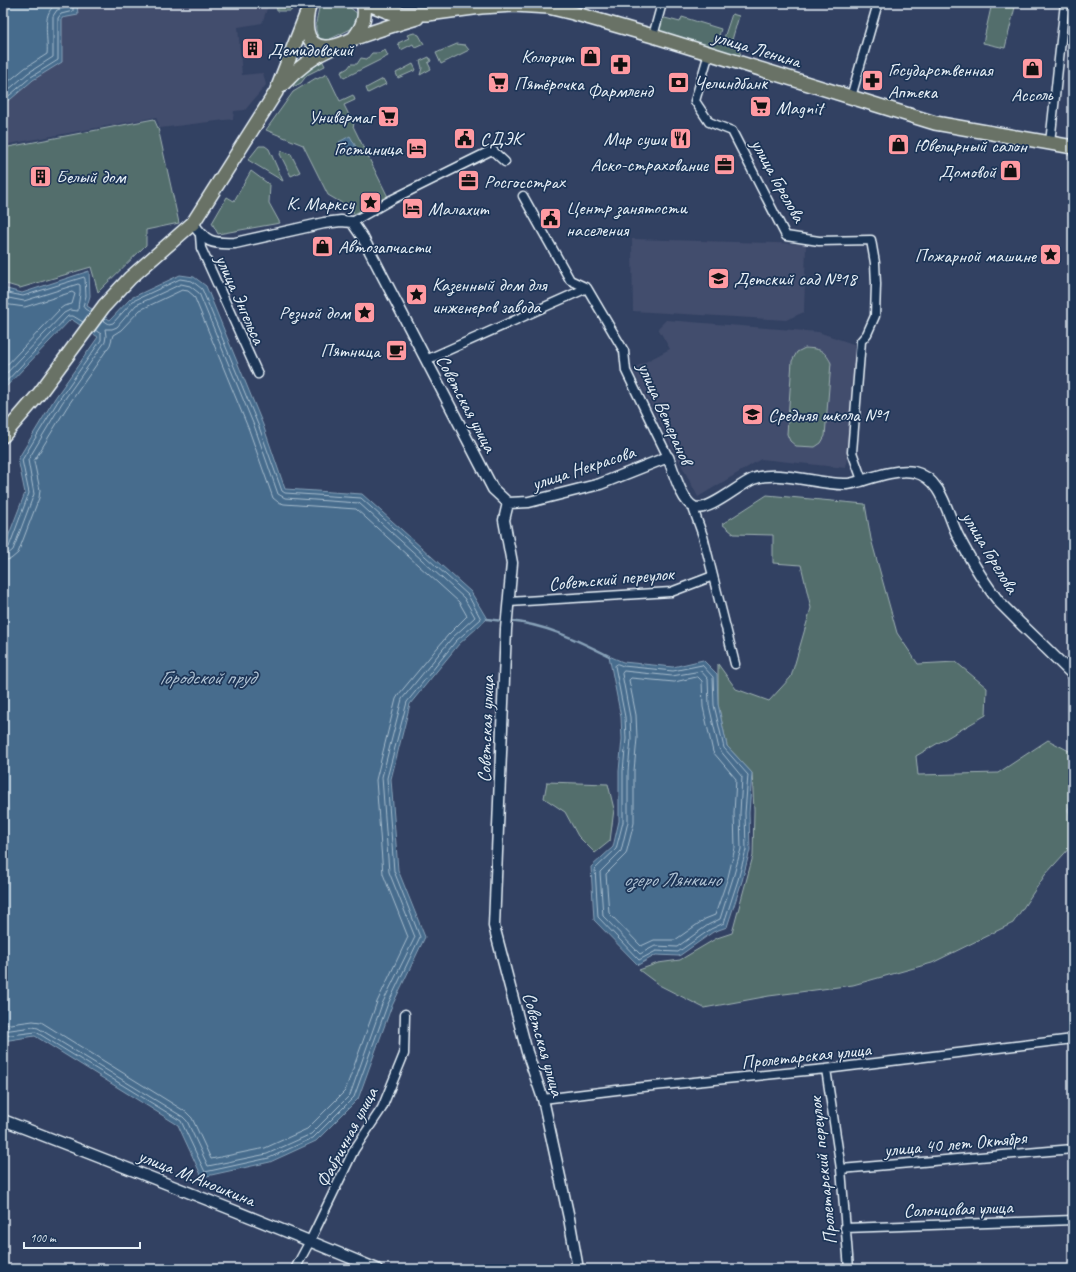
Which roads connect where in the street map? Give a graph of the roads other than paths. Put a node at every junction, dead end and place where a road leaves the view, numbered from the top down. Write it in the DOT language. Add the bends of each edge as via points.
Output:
graph roads {
  1 [pos="363,3"];
  2 [pos="366,3"];
  3 [pos="662,3"];
  4 [pos="878,3"];
  5 [pos="1065,3"];
  6 [pos="308,9"];
  7 [pos="428,14"];
  8 [pos="653,36"];
  9 [pos="352,39"];
  10 [pos="333,47"];
  11 [pos="709,53"];
  12 [pos="276,92"];
  13 [pos="851,97"];
  14 [pos="1050,143"];
  15 [pos="1073,147"];
  16 [pos="505,162"];
  17 [pos="523,196"];
  18 [pos="352,222"];
  19 [pos="193,223"];
  20 [pos="200,235"];
  21 [pos="587,288"];
  22 [pos="426,360"];
  23 [pos="258,374"];
  24 [pos="3,436"];
  25 [pos="668,457"];
  26 [pos="862,480"];
  27 [pos="508,503"];
  28 [pos="695,507"];
  29 [pos="713,576"];
  30 [pos="510,602"];
  31 [pos="735,664"];
  32 [pos="1073,675"];
  33 [pos="405,1014"];
  34 [pos="1073,1039"];
  35 [pos="826,1069"];
  36 [pos="543,1099"];
  37 [pos="3,1120"];
  38 [pos="1073,1149"];
  39 [pos="841,1169"];
  40 [pos="1073,1220"];
  41 [pos="845,1228"];
  42 [pos="310,1241"];
  43 [pos="295,1269"];
  44 [pos="377,1269"];
  45 [pos="578,1269"];
  46 [pos="849,1269"];
  1 -- 9 [label="main road" via="365,20"];
  2 -- 7 [label="main road" via="399,14"];
  3 -- 8 [label="street"];
  4 -- 13 [label="street"];
  5 -- 14 [label="street"];
  6 -- 10 [label="main road" via="308,35 314,44 323,48"];
  6 -- 12 [label="main road"];
  7 -- 8 [label="main road, улица Ленина" via="514,5 548,7"];
  7 -- 9 [label="main road"];
  8 -- 11 [label="main road, улица Ленина"];
  9 -- 10 [label="main road"];
  10 -- 12 [label="main road" via="296,70"];
  11 -- 13 [label="main road, улица Ленина"];
  11 -- 26 [label="street, улица Горелова" via="695,101 709,122 732,131 786,236 819,241 870,240 875,263 875,316 861,341 852,452"];
  12 -- 19 [label="main road"];
  13 -- 14 [label="main road, улица Ленина" via="935,122"];
  14 -- 15 [label="main road, улица Ленина"];
  16 -- 18 [label="street" via="492,150"];
  17 -- 21 [label="street" via="570,280"];
  18 -- 20 [label="street" via="324,223 235,243 215,242"];
  18 -- 22 [label="street, Советская улица" via="363,238"];
  19 -- 20 [label="street"];
  19 -- 24 [label="main road" via="130,278 104,306 39,394"];
  20 -- 23 [label="street, улица Энгельса" via="201,248"];
  21 -- 22 [label="street"];
  21 -- 25 [label="street, улица Ветеранов" via="624,351 626,371"];
  22 -- 27 [label="street, Советская улица" via="493,488"];
  25 -- 27 [label="street, улица Некрасова" via="600,484 529,502"];
  25 -- 28 [label="street, улица Ветеранов" via="684,496"];
  26 -- 28 [label="street" via="849,484 835,484 778,476 765,477 753,479 704,507"];
  26 -- 32 [label="street, улица Горелова" via="898,472 912,472 923,475 937,487 958,535 1000,603"];
  27 -- 30 [label="street, Советская улица" via="504,520 512,563"];
  28 -- 29 [label="street, улица Ветеранов"];
  29 -- 30 [label="street, Советский переулок" via="671,592"];
  29 -- 31 [label="street, улица Ветеранов"];
  30 -- 36 [label="street, Советская улица" via="506,629 494,926 527,1052"];
  33 -- 42 [label="street, Фабричная улица" via="404,1054 382,1108 354,1150"];
  34 -- 35 [label="street, Пролетарская улица"];
  35 -- 36 [label="street, Пролетарская улица"];
  35 -- 39 [label="street, Пролетарский переулок"];
  36 -- 45 [label="street, Советская улица"];
  37 -- 42 [label="street, улица М.Аношкина"];
  38 -- 39 [label="street, улица 40 лет Октября"];
  39 -- 41 [label="street, Пролетарский переулок"];
  40 -- 41 [label="street, Солонцовая улица"];
  41 -- 46 [label="street, Пролетарский переулок"];
  42 -- 43 [label="street, Фабричная улица"];
  42 -- 44 [label="street, улица М.Аношкина"];
}
